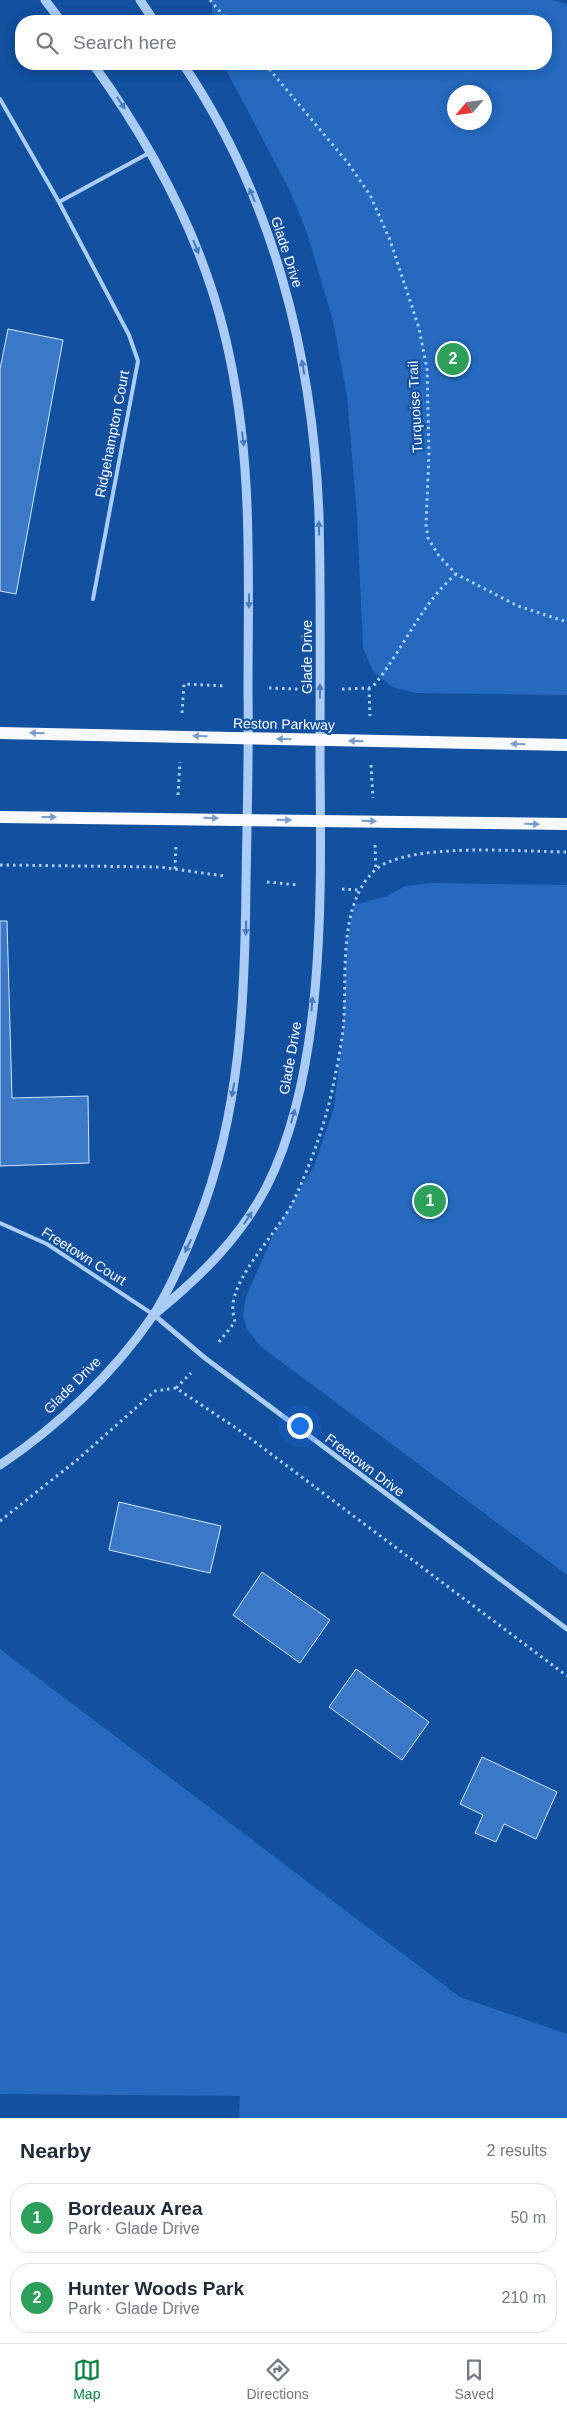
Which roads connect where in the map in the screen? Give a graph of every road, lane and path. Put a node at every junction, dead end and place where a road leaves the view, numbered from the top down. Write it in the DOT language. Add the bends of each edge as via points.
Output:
graph roads {
  1 [pos="45,0"];
  2 [pos="140,0"];
  3 [pos="210,0"];
  4 [pos="56,15"];
  5 [pos="150,15"];
  6 [pos="223,15"];
  7 [pos="97,70"];
  8 [pos="187,70"];
  9 [pos="270,70"];
  10 [pos="0,99"];
  11 [pos="152,152"];
  12 [pos="58,202"];
  13 [pos="456,574"];
  14 [pos="93,599"];
  15 [pos="567,622"];
  16 [pos="248,687"];
  17 [pos="369,688"];
  18 [pos="320,689"];
  19 [pos="0,732"];
  20 [pos="249,738"];
  21 [pos="320,740"];
  22 [pos="370,741"];
  23 [pos="567,745"];
  24 [pos="0,817"];
  25 [pos="248,819"];
  26 [pos="321,820"];
  27 [pos="374,821"];
  28 [pos="567,824"];
  29 [pos="567,852"];
  30 [pos="0,866"];
  31 [pos="175,869"];
  32 [pos="376,869"];
  33 [pos="359,890"];
  34 [pos="0,1223"];
  35 [pos="154,1314"];
  36 [pos="0,1465"];
  37 [pos="0,1520"];
  38 [pos="567,1629"];
  39 [pos="567,1676"];
  1 -- 4 [label="street"];
  2 -- 5 [label="street"];
  3 -- 6 [label="path"];
  7 -- 11 [label="street, Glade Drive, one-way"];
  18 -- 8 [label="street, Glade Drive, one-way" via="317,472 298,338 259,211 230,144"];
  9 -- 13 [label="path, Turquoise Trail" via="354,171 370,194 390,240 418,328 427,369 428,538"];
  10 -- 12 [label="lane, Ridgehampton Court"];
  11 -- 12 [label="lane"];
  11 -- 16 [label="street, Glade Drive, one-way" via="172,189 211,287 236,391 244,447 249,528"];
  12 -- 14 [label="lane, Ridgehampton Court" via="129,335 138,361"];
  13 -- 15 [label="path, Turquoise Trail" via="518,606"];
  13 -- 17 [label="path" via="442,585 382,676"];
  16 -- 18 [label="path"];
  16 -- 20 [label="street, Glade Drive"];
  17 -- 18 [label="path"];
  17 -- 22 [label="path"];
  21 -- 18 [label="street, Glade Drive, one-way"];
  20 -- 19 [label="main road, Reston Parkway, one-way"];
  21 -- 20 [label="main road, Reston Parkway, one-way"];
  20 -- 25 [label="street, Glade Drive"];
  22 -- 21 [label="main road, Reston Parkway, one-way"];
  21 -- 26 [label="street, Glade Drive"];
  23 -- 22 [label="main road, Reston Parkway, one-way"];
  22 -- 27 [label="path"];
  24 -- 25 [label="main road, one-way"];
  25 -- 26 [label="main road, one-way"];
  25 -- 35 [label="street, Glade Drive, one-way" via="244,989 229,1113 214,1178 200,1217"];
  26 -- 27 [label="main road, one-way"];
  35 -- 26 [label="street, Glade Drive, one-way" via="204,1272 232,1240 253,1212 282,1149 296,1105 311,1017"];
  27 -- 28 [label="main road, one-way"];
  27 -- 32 [label="path"];
  29 -- 32 [label="path" via="428,852 396,859"];
  30 -- 31 [label="path" via="160,866"];
  32 -- 33 [label="path"];
  34 -- 35 [label="lane, Freetown Court" via="47,1244"];
  35 -- 36 [label="street, Glade Drive" via="110,1368 63,1415"];
  35 -- 38 [label="street, Freetown Drive" via="221,1370"];
  37 -- 39 [label="path" via="77,1460 155,1391 176,1388 239,1430"];
}
